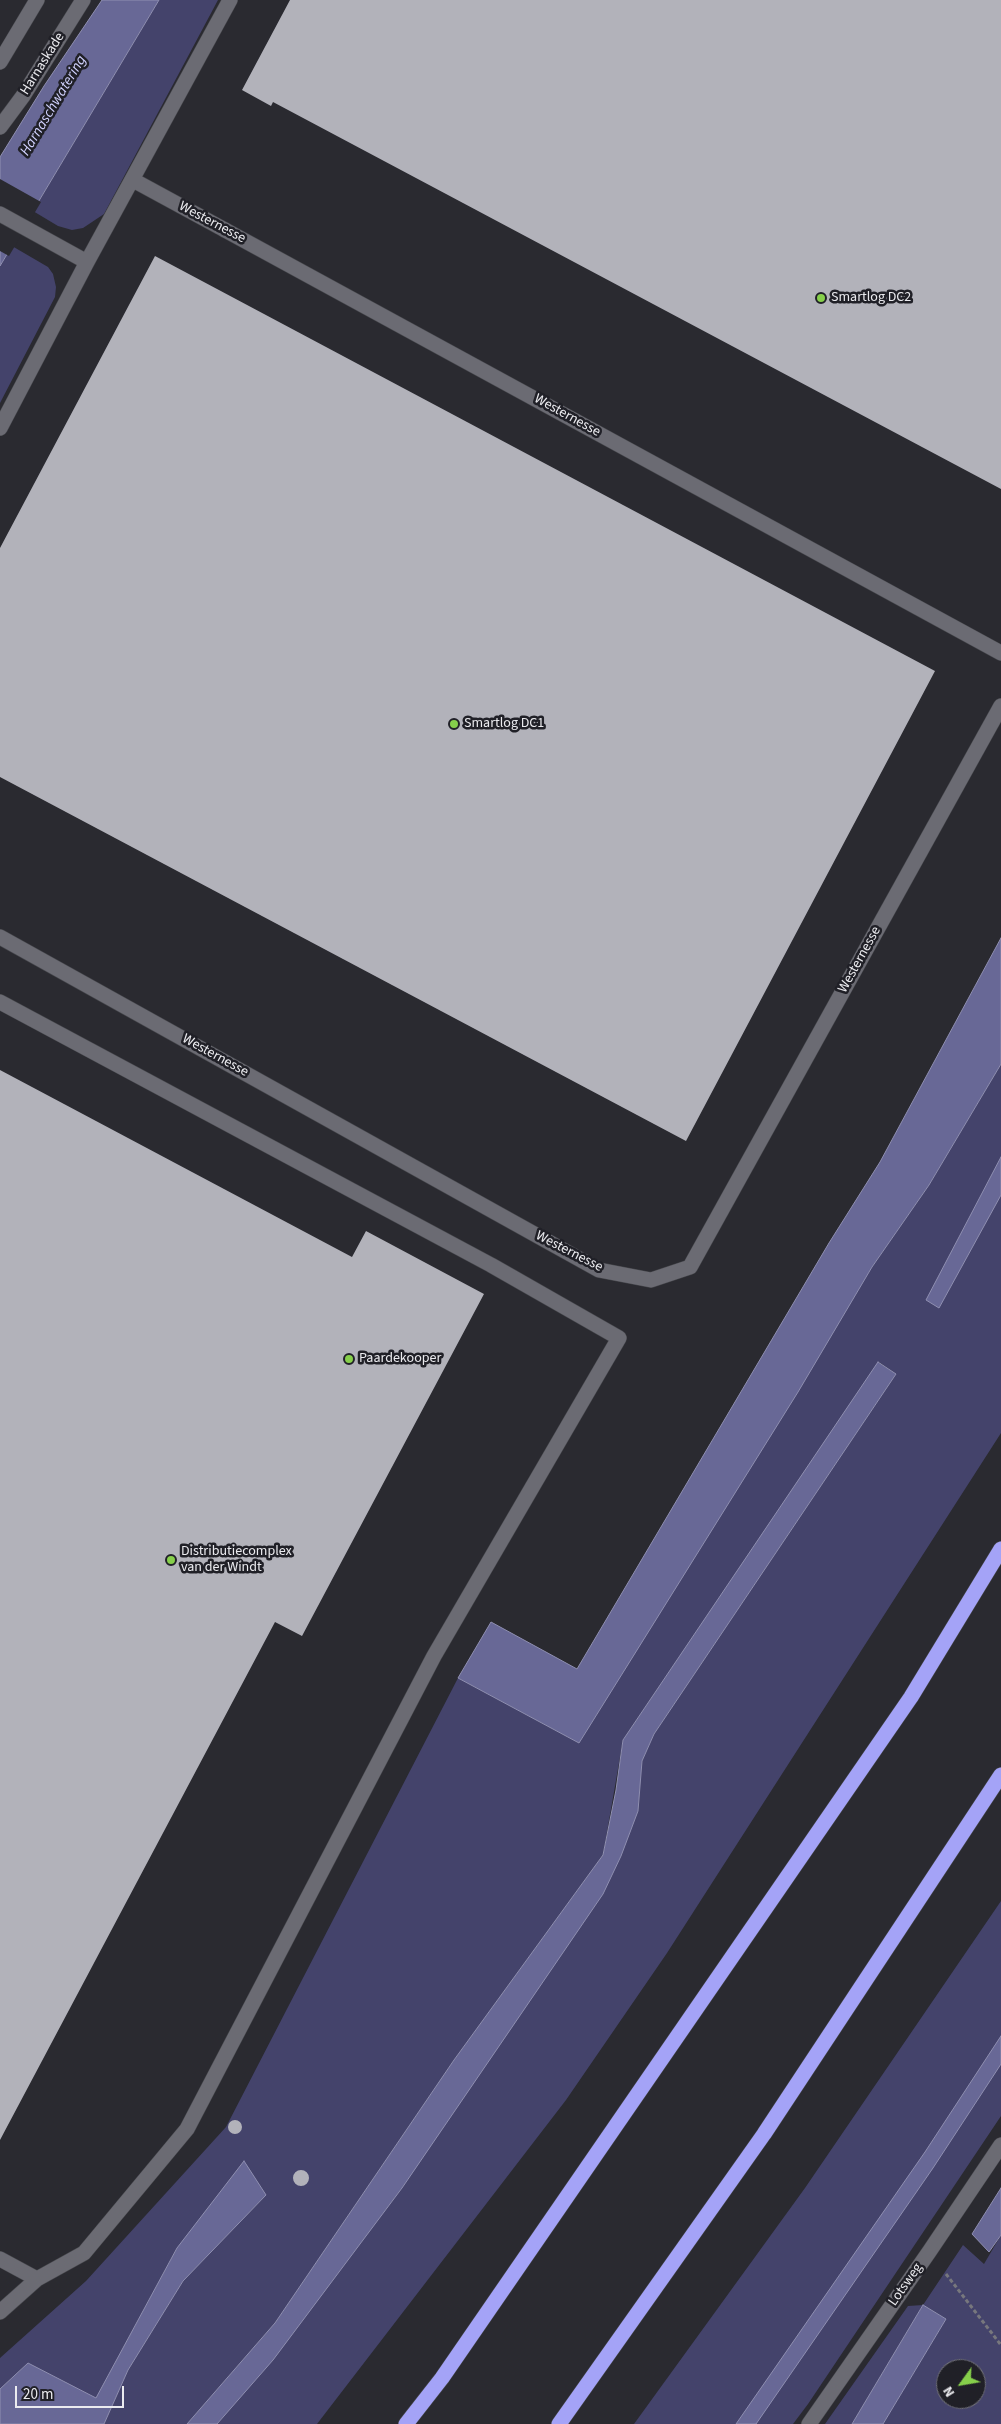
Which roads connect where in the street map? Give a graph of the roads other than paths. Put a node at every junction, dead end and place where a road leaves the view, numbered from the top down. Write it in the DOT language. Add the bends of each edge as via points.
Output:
graph roads {
  1 [pos="36,0"];
  2 [pos="83,0"];
  3 [pos="230,0"];
  4 [pos="0,62"];
  5 [pos="0,127"];
  6 [pos="133,180"];
  7 [pos="0,214"];
  8 [pos="87,262"];
  9 [pos="0,428"];
  10 [pos="1001,653"];
  11 [pos="1001,706"];
  12 [pos="0,937"];
  13 [pos="0,1002"];
  14 [pos="1001,1548"];
  15 [pos="1001,1775"];
  16 [pos="1001,2145"];
  17 [pos="0,2259"];
  18 [pos="37,2279"];
  19 [pos="0,2312"];
  20 [pos="442,2378"];
  21 [pos="561,2422"];
  22 [pos="395,2424"];
  23 [pos="406,2424"];
  24 [pos="809,2424"];
  1 -- 4 [label="street"];
  2 -- 5 [label="street, Harnaskade"];
  3 -- 6 [label="street"];
  6 -- 8 [label="street"];
  6 -- 10 [label="street, Westernesse"];
  7 -- 8 [label="street"];
  8 -- 9 [label="street"];
  11 -- 12 [label="street, Westernesse" via="690,1267 651,1280 599,1270"];
  13 -- 18 [label="street" via="491,1265 619,1338 434,1656 187,2129 84,2253"];
  14 -- 20 [label="highway" via="911,1697"];
  15 -- 21 [label="highway" via="764,2134"];
  16 -- 24 [label="street, Lotsweg"];
  17 -- 18 [label="street"];
  18 -- 19 [label="street"];
  20 -- 22 [label="highway"];
  20 -- 23 [label="highway"];
}
